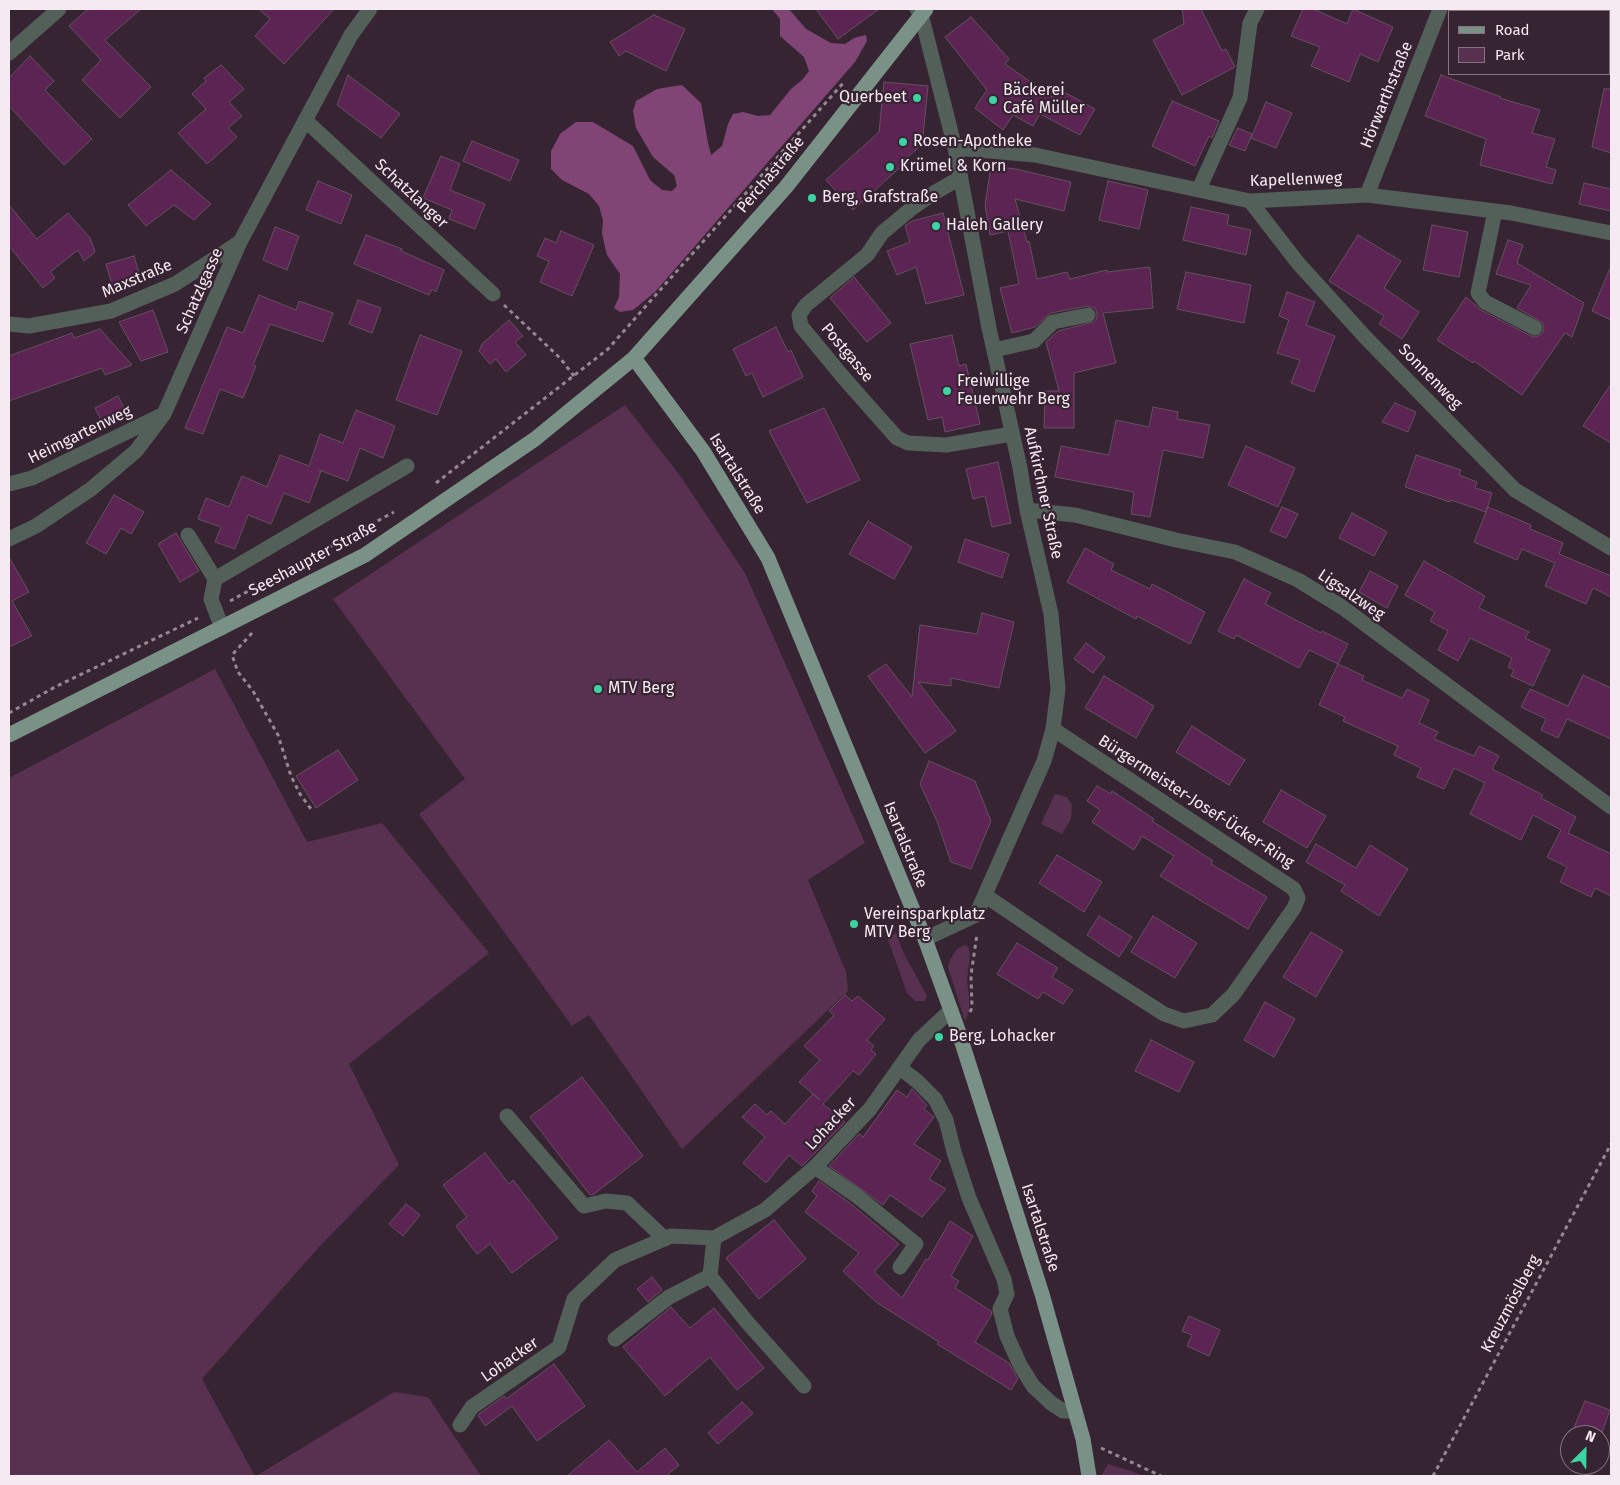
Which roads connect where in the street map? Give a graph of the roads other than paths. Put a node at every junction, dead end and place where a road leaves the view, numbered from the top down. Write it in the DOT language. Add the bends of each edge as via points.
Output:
graph roads {
  1 [pos="59,9"];
  2 [pos="370,9"];
  3 [pos="1257,9"];
  4 [pos="1440,9"];
  5 [pos="922,10"];
  6 [pos="9,54"];
  7 [pos="305,120"];
  8 [pos="955,148"];
  9 [pos="960,178"];
  10 [pos="1198,189"];
  11 [pos="1367,195"];
  12 [pos="1250,201"];
  13 [pos="1495,211"];
  14 [pos="1611,233"];
  15 [pos="240,242"];
  16 [pos="493,294"];
  17 [pos="1088,316"];
  18 [pos="9,324"];
  19 [pos="1535,328"];
  20 [pos="994,350"];
  21 [pos="634,358"];
  22 [pos="164,414"];
  23 [pos="1012,434"];
  24 [pos="407,466"];
  25 [pos="9,484"];
  26 [pos="1027,510"];
  27 [pos="188,535"];
  28 [pos="9,539"];
  29 [pos="1611,548"];
  30 [pos="215,579"];
  31 [pos="222,628"];
  32 [pos="1053,729"];
  33 [pos="9,735"];
  34 [pos="1611,807"];
  35 [pos="986,896"];
  36 [pos="925,939"];
  37 [pos="951,1010"];
  38 [pos="900,1068"];
  39 [pos="507,1116"];
  40 [pos="815,1167"];
  41 [pos="714,1238"];
  42 [pos="665,1239"];
  43 [pos="900,1267"];
  44 [pos="710,1276"];
  45 [pos="615,1339"];
  46 [pos="804,1386"];
  47 [pos="1075,1411"];
  48 [pos="460,1425"];
  49 [pos="1089,1476"];
  1 -- 6 [label="street"];
  2 -- 7 [label="street, Schatzlgasse" via="351,35"];
  3 -- 10 [label="street" via="1250,23 1240,98"];
  4 -- 11 [label="street, Hörwarthstraße"];
  5 -- 8 [label="street, Aufkirchner Straße"];
  5 -- 21 [label="main road, Perchastraße" via="786,187"];
  7 -- 15 [label="street, Schatzlgasse"];
  7 -- 16 [label="street, Schatzlanger"];
  8 -- 9 [label="street, Aufkirchner Straße"];
  8 -- 10 [label="street, Kapellenweg" via="1036,155"];
  9 -- 20 [label="street, Aufkirchner Straße"];
  9 -- 23 [label="street, Postgasse" via="920,203 882,233 867,255 806,305 799,315 801,326 897,438 908,443 946,445"];
  10 -- 12 [label="street, Kapellenweg"];
  11 -- 12 [label="street, Kapellenweg"];
  11 -- 13 [label="street, Kapellenweg"];
  12 -- 29 [label="street, Sonnenweg" via="1298,263 1366,338 1514,490"];
  13 -- 14 [label="street, Kapellenweg"];
  13 -- 19 [label="street" via="1478,293 1485,302"];
  15 -- 18 [label="street, Maxstraße" via="175,284 111,311 29,326"];
  15 -- 22 [label="street, Schatzlgasse"];
  17 -- 20 [label="street" via="1053,322 1034,341"];
  20 -- 23 [label="street, Aufkirchner Straße"];
  21 -- 31 [label="main road, Seeshaupter Straße" via="535,440 373,549"];
  21 -- 36 [label="main road, Isartalstraße" via="703,451 768,558"];
  22 -- 25 [label="street, Heimgartenweg" via="32,478"];
  22 -- 28 [label="street, Schatzlgasse" via="136,451 91,489 36,526"];
  23 -- 26 [label="street, Aufkirchner Straße"];
  24 -- 30 [label="street"];
  26 -- 32 [label="street, Aufkirchner Straße" via="1051,614 1058,689"];
  26 -- 34 [label="street, Ligsalzweg" via="1075,515 1235,552 1298,580 1342,607"];
  27 -- 30 [label="street"];
  30 -- 31 [label="street" via="211,599"];
  31 -- 33 [label="main road, Seeshaupter Straße"];
  32 -- 35 [label="street, Aufkirchner Straße" via="1044,761"];
  32 -- 35 [label="street, Bürgermeister-Josef-Ücker-Ring" via="1294,888 1298,898 1294,908 1233,995 1212,1015 1184,1021 1164,1014"];
  35 -- 36 [label="street, Aufkirchner Straße" via="976,916"];
  36 -- 37 [label="main road, Isartalstraße"];
  37 -- 38 [label="street, Lohacker" via="920,1040"];
  37 -- 47 [label="main road, Isartalstraße" via="1042,1294"];
  38 -- 40 [label="street, Lohacker" via="870,1109"];
  38 -- 47 [label="street" via="935,1099 946,1120 969,1198 1004,1279 1007,1294 1000,1309 1020,1366 1033,1386 1051,1403 1063,1411"];
  39 -- 42 [label="street" via="584,1206 606,1201 627,1203"];
  40 -- 41 [label="street, Lohacker" via="765,1210"];
  40 -- 43 [label="street" via="916,1244"];
  41 -- 42 [label="street, Lohacker" via="671,1236"];
  41 -- 44 [label="street"];
  42 -- 48 [label="street, Lohacker" via="615,1260 574,1299 560,1347 472,1407"];
  44 -- 45 [label="street" via="670,1297"];
  44 -- 46 [label="street"];
  47 -- 49 [label="main road, Isartalstraße"];
}
